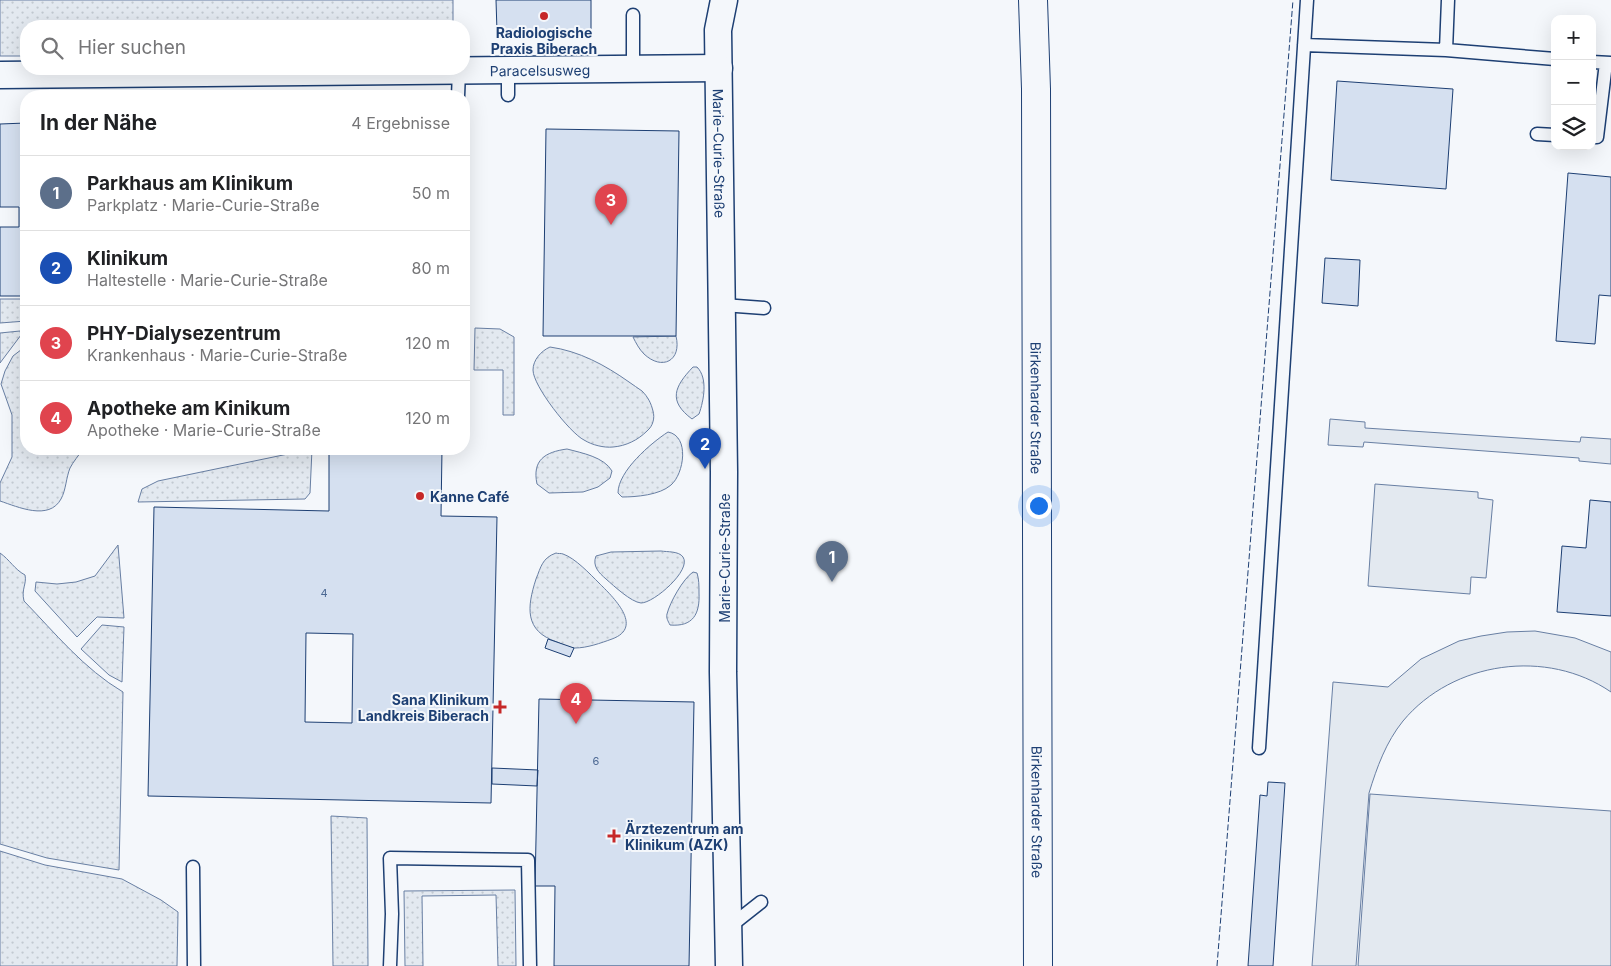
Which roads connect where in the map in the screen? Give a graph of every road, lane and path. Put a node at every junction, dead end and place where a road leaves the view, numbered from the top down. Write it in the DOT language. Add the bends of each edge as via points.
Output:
graph roads {
  1 [pos="724,0"];
  2 [pos="1033,0"];
  3 [pos="1306,0"];
  4 [pos="1448,0"];
  5 [pos="634,15"];
  6 [pos="1304,45"];
  7 [pos="1446,50"];
  8 [pos="1551,59"];
  9 [pos="1608,63"];
  10 [pos="719,68"];
  11 [pos="633,69"];
  12 [pos="470,74"];
  13 [pos="0,75"];
  14 [pos="20,75"];
  15 [pos="459,75"];
  16 [pos="458,90"];
  17 [pos="1537,134"];
  18 [pos="1551,135"];
  19 [pos="1596,137"];
  20 [pos="722,306"];
  21 [pos="764,308"];
  22 [pos="1259,748"];
  23 [pos="193,868"];
  24 [pos="761,902"];
  25 [pos="728,928"];
  26 [pos="194,966"];
  27 [pos="390,966"];
  28 [pos="530,966"];
  29 [pos="729,966"];
  30 [pos="1038,966"];
  1 -- 10 [label="street, Marie-Curie-Straße" via="718,30"];
  2 -- 30 [label="main road, Birkenharder Straße" via="1036,89"];
  3 -- 6 [label="lane"];
  4 -- 7 [label="lane"];
  5 -- 11 [label="lane"];
  6 -- 7 [label="lane"];
  6 -- 22 [label="lane"];
  7 -- 8 [label="lane"];
  9 -- 19 [label="lane"];
  10 -- 11 [label="street, Paracelsusweg"];
  10 -- 20 [label="street, Marie-Curie-Straße"];
  11 -- 12 [label="street, Paracelsusweg" via="508,83"];
  13 -- 14 [label="street, Paracelsusweg"];
  15 -- 16 [label="lane"];
  17 -- 18 [label="lane"];
  20 -- 21 [label="lane"];
  20 -- 25 [label="street, Marie-Curie-Straße" via="723,672"];
  23 -- 26 [label="lane"];
  24 -- 25 [label="lane"];
  25 -- 29 [label="street, Marie-Curie-Straße"];
  27 -- 28 [label="lane" via="390,858 528,860"];
}
